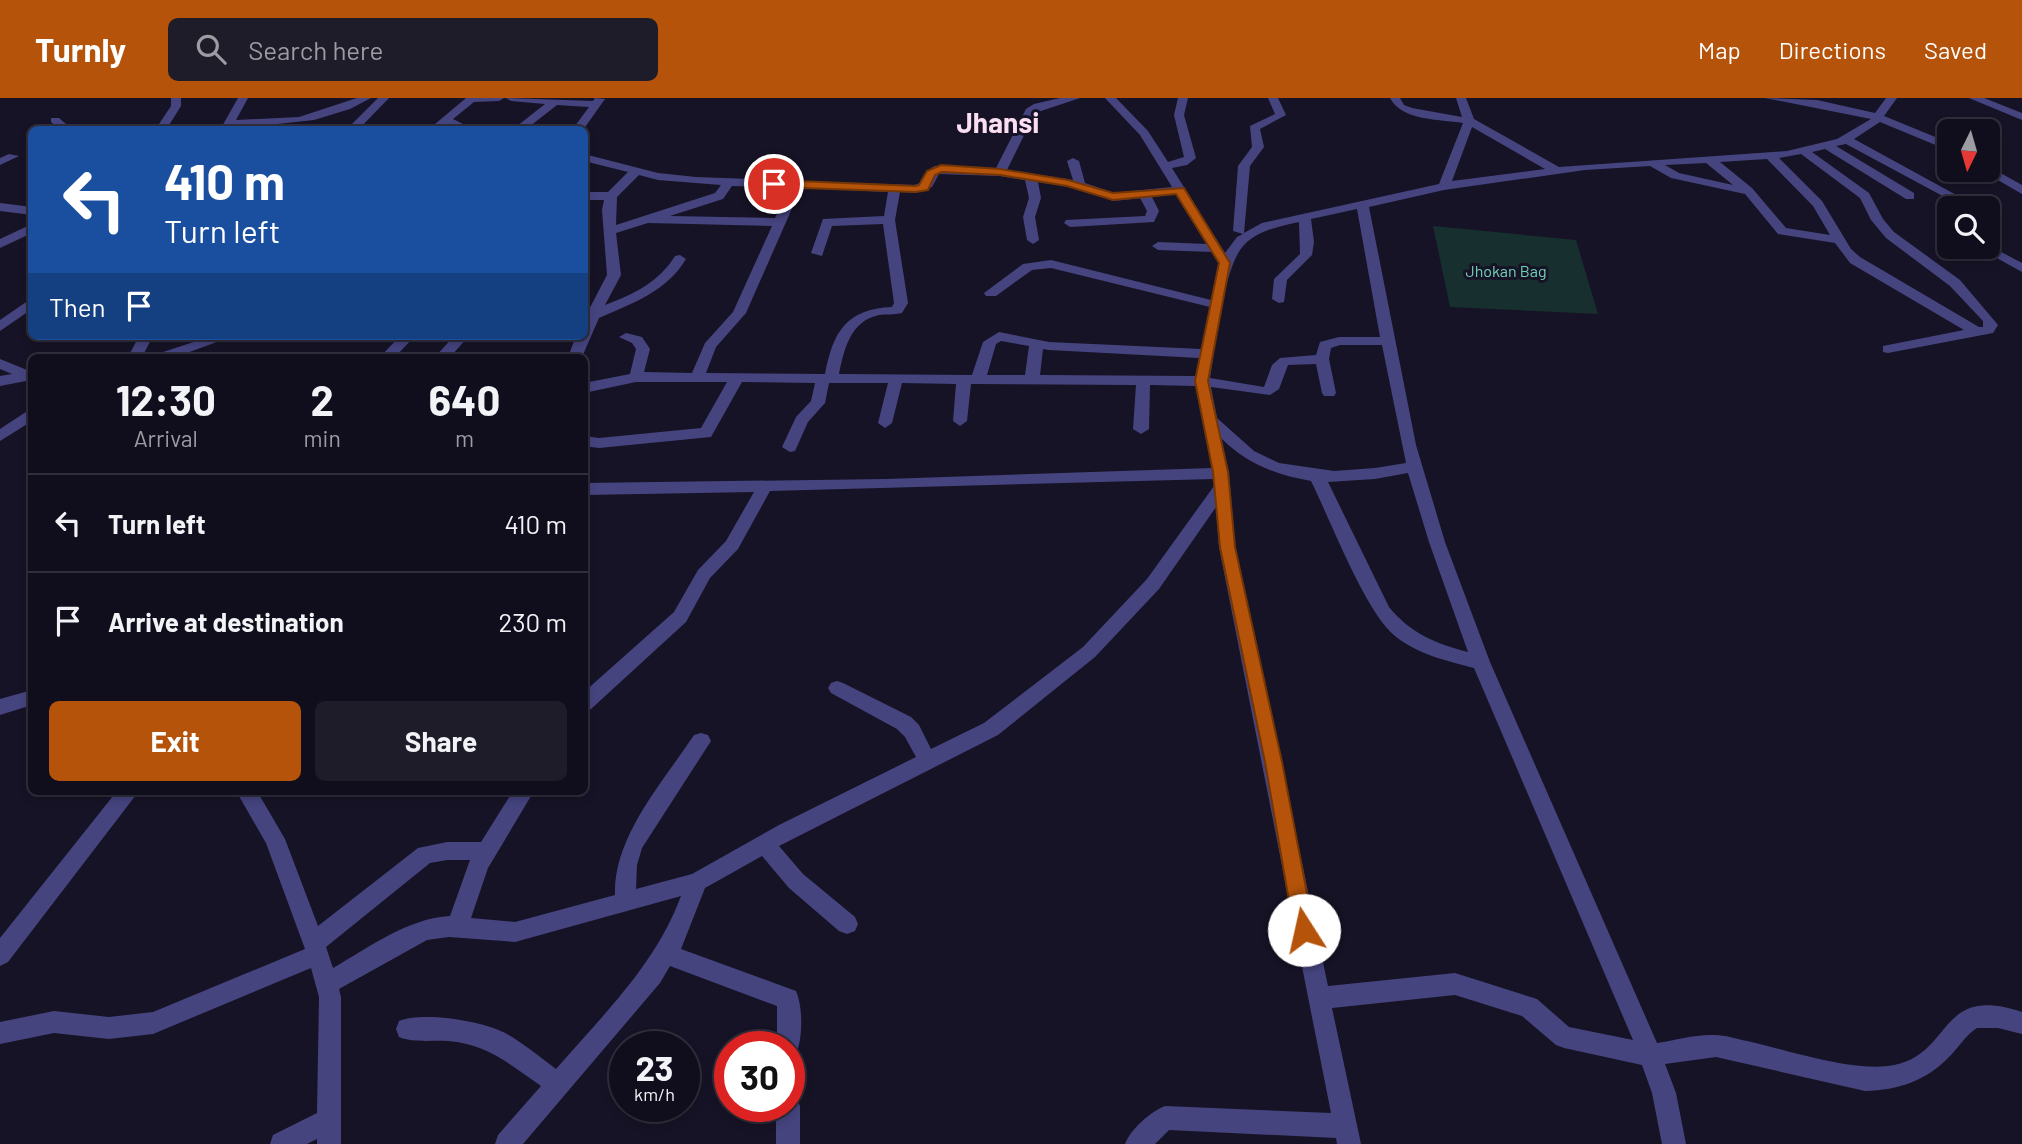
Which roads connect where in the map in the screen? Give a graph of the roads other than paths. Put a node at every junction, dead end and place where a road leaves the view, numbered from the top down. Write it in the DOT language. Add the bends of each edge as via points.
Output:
graph roads {
  1 [pos="176,98"];
  2 [pos="243,98"];
  3 [pos="366,98"];
  4 [pos="384,98"];
  5 [pos="472,98"];
  6 [pos="499,98"];
  7 [pos="511,98"];
  8 [pos="1075,98"];
  9 [pos="1110,98"];
  10 [pos="1183,98"];
  11 [pos="1273,98"];
  12 [pos="1395,98"];
  13 [pos="1461,98"];
  14 [pos="1771,98"];
  15 [pos="1892,98"];
  16 [pos="1974,98"];
  17 [pos="557,100"];
  18 [pos="598,101"];
  19 [pos="2022,101"];
  20 [pos="1992,105"];
  21 [pos="1878,117"];
  22 [pos="2022,117"];
  23 [pos="55,120"];
  24 [pos="445,120"];
  25 [pos="1469,121"];
  26 [pos="293,122"];
  27 [pos="63,126"];
  28 [pos="163,126"];
  29 [pos="227,126"];
  30 [pos="308,126"];
  31 [pos="355,126"];
  32 [pos="438,126"];
  33 [pos="460,126"];
  34 [pos="522,126"];
  35 [pos="580,126"];
  36 [pos="1846,139"];
  37 [pos="1937,141"];
  38 [pos="1826,145"];
  39 [pos="1804,150"];
  40 [pos="1770,155"];
  41 [pos="13,156"];
  42 [pos="588,159"];
  43 [pos="1709,159"];
  44 [pos="1073,160"];
  45 [pos="0,162"];
  46 [pos="1653,163"];
  47 [pos="1165,166"];
  48 [pos="637,170"];
  49 [pos="1557,171"];
  50 [pos="1000,172"];
  51 [pos="2000,177"];
  52 [pos="1031,178"];
  53 [pos="729,182"];
  54 [pos="797,184"];
  55 [pos="1080,185"];
  56 [pos="1444,186"];
  57 [pos="895,188"];
  58 [pos="1180,190"];
  59 [pos="2022,190"];
  60 [pos="1748,191"];
  61 [pos="1145,195"];
  62 [pos="588,196"];
  63 [pos="611,196"];
  64 [pos="1910,196"];
  65 [pos="1952,196"];
  66 [pos="1362,204"];
  67 [pos="0,206"];
  68 [pos="28,211"];
  69 [pos="1305,217"];
  70 [pos="646,219"];
  71 [pos="889,220"];
  72 [pos="780,222"];
  73 [pos="1070,223"];
  74 [pos="28,230"];
  75 [pos="1227,230"];
  76 [pos="610,231"];
  77 [pos="1033,240"];
  78 [pos="1839,240"];
  79 [pos="0,244"];
  80 [pos="1158,246"];
  81 [pos="817,253"];
  82 [pos="1220,256"];
  83 [pos="2000,256"];
  84 [pos="680,259"];
  85 [pos="2022,268"];
  86 [pos="991,293"];
  87 [pos="1279,299"];
  88 [pos="28,305"];
  89 [pos="1216,305"];
  90 [pos="588,306"];
  91 [pos="596,311"];
  92 [pos="0,327"];
  93 [pos="588,327"];
  94 [pos="1977,332"];
  95 [pos="626,337"];
  96 [pos="214,340"];
  97 [pos="404,340"];
  98 [pos="458,340"];
  99 [pos="1388,341"];
  100 [pos="1036,345"];
  101 [pos="1888,349"];
  102 [pos="171,354"];
  103 [pos="390,354"];
  104 [pos="445,354"];
  105 [pos="1206,354"];
  106 [pos="1322,359"];
  107 [pos="0,363"];
  108 [pos="636,376"];
  109 [pos="28,377"];
  110 [pos="28,377"];
  111 [pos="697,377"];
  112 [pos="737,377"];
  113 [pos="827,379"];
  114 [pos="896,379"];
  115 [pos="971,380"];
  116 [pos="1032,380"];
  117 [pos="1143,381"];
  118 [pos="1202,381"];
  119 [pos="0,382"];
  120 [pos="588,387"];
  121 [pos="1329,393"];
  122 [pos="28,416"];
  123 [pos="1210,420"];
  124 [pos="960,421"];
  125 [pos="885,423"];
  126 [pos="1141,429"];
  127 [pos="0,436"];
  128 [pos="588,442"];
  129 [pos="790,447"];
  130 [pos="1414,466"];
  131 [pos="1316,474"];
  132 [pos="1221,480"];
  133 [pos="765,486"];
  134 [pos="588,489"];
  135 [pos="1481,662"];
  136 [pos="837,688"];
  137 [pos="28,698"];
  138 [pos="588,700"];
  139 [pos="0,707"];
  140 [pos="701,741"];
  141 [pos="928,762"];
  142 [pos="126,795"];
  143 [pos="248,795"];
  144 [pos="522,795"];
  145 [pos="764,843"];
  146 [pos="487,851"];
  147 [pos="697,882"];
  148 [pos="626,903"];
  149 [pos="847,923"];
  150 [pos="457,927"];
  151 [pos="316,948"];
  152 [pos="666,954"];
  153 [pos="0,955"];
  154 [pos="326,984"];
  155 [pos="1318,998"];
  156 [pos="2022,1023"];
  157 [pos="407,1029"];
  158 [pos="788,1031"];
  159 [pos="0,1033"];
  160 [pos="1650,1055"];
  161 [pos="558,1084"];
  162 [pos="788,1122"];
  163 [pos="329,1132"];
  164 [pos="1347,1135"];
  165 [pos="282,1144"];
  166 [pos="507,1144"];
  167 [pos="788,1144"];
  168 [pos="1137,1144"];
  169 [pos="1674,1144"];
  1 -- 28 [label="street"];
  2 -- 29 [label="street"];
  3 -- 26 [label="street" via="316,119"];
  4 -- 31 [label="street"];
  5 -- 6 [label="street"];
  5 -- 24 [label="street"];
  7 -- 17 [label="street"];
  8 -- 50 [label="street" via="1030,111"];
  9 -- 47 [label="street" via="1144,133"];
  10 -- 47 [label="street" via="1179,115 1190,158"];
  11 -- 75 [label="street" via="1281,115 1254,128 1258,147 1244,166"];
  12 -- 25 [label="street" via="1409,111"];
  13 -- 25 [label="street"];
  14 -- 21 [label="street"];
  15 -- 21 [label="street"];
  16 -- 20 [label="street"];
  17 -- 18 [label="street"];
  17 -- 34 [label="street"];
  18 -- 35 [label="street"];
  19 -- 20 [label="street"];
  20 -- 22 [label="street"];
  21 -- 36 [label="street"];
  21 -- 37 [label="street"];
  23 -- 27 [label="street"];
  24 -- 32 [label="street"];
  24 -- 33 [label="street"];
  25 -- 49 [label="street"];
  25 -- 56 [label="street"];
  26 -- 29 [label="street"];
  26 -- 30 [label="street"];
  36 -- 38 [label="street"];
  36 -- 65 [label="street"];
  38 -- 39 [label="street"];
  38 -- 64 [label="street"];
  39 -- 40 [label="street"];
  39 -- 94 [label="street" via="1865,196 1877,220 1900,244 1955,283 1989,320 1988,330"];
  40 -- 43 [label="street"];
  40 -- 78 [label="street" via="1818,204"];
  41 -- 45 [label="street"];
  42 -- 48 [label="street"];
  43 -- 46 [label="street"];
  43 -- 60 [label="street"];
  44 -- 55 [label="street"];
  46 -- 49 [label="street"];
  46 -- 60 [label="street" via="1675,177"];
  47 -- 58 [label="street"];
  48 -- 53 [label="street" via="671,178"];
  48 -- 63 [label="street"];
  49 -- 56 [label="street"];
  50 -- 52 [label="street"];
  50 -- 57 [label="street" via="941,168 930,173 924,188"];
  51 -- 59 [label="street"];
  52 -- 55 [label="street"];
  52 -- 77 [label="street"];
  53 -- 54 [label="street"];
  53 -- 70 [label="street" via="719,196"];
  54 -- 57 [label="street"];
  54 -- 72 [label="street"];
  55 -- 61 [label="street" via="1113,197"];
  56 -- 66 [label="street"];
  57 -- 71 [label="street"];
  58 -- 61 [label="street"];
  58 -- 75 [label="street"];
  60 -- 78 [label="street" via="1782,231"];
  61 -- 73 [label="street" via="1153,211 1150,219"];
  62 -- 63 [label="street"];
  63 -- 76 [label="street"];
  66 -- 69 [label="street"];
  66 -- 99 [label="street"];
  67 -- 68 [label="street"];
  69 -- 75 [label="street"];
  69 -- 87 [label="street" via="1308,249 1281,279"];
  70 -- 72 [label="street"];
  70 -- 76 [label="street"];
  71 -- 81 [label="street" via="827,222"];
  71 -- 113 [label="street" via="901,303 897,310 862,318 841,335"];
  72 -- 111 [label="street" via="739,313 710,346"];
  74 -- 79 [label="street"];
  75 -- 82 [label="street"];
  75 -- 82 [label="street" via="1241,240"];
  76 -- 91 [label="street" via="614,275"];
  78 -- 94 [label="street" via="1855,260"];
  80 -- 82 [label="street"];
  82 -- 89 [label="street"];
  83 -- 85 [label="street"];
  84 -- 91 [label="street" via="674,272 658,286"];
  86 -- 89 [label="street" via="1028,267 1051,264"];
  88 -- 92 [label="street"];
  89 -- 105 [label="street"];
  90 -- 91 [label="street"];
  91 -- 93 [label="street"];
  94 -- 101 [label="street"];
  95 -- 108 [label="street" via="643,349"];
  96 -- 102 [label="street"];
  97 -- 103 [label="street"];
  98 -- 104 [label="street"];
  99 -- 106 [label="street" via="1331,342 1322,350"];
  99 -- 130 [label="street"];
  100 -- 105 [label="street"];
  100 -- 115 [label="street" via="993,338"];
  100 -- 116 [label="street"];
  105 -- 118 [label="street"];
  106 -- 118 [label="street" via="1285,361 1279,365 1272,389 1265,393"];
  106 -- 121 [label="street"];
  107 -- 109 [label="street"];
  108 -- 111 [label="street"];
  108 -- 120 [label="street"];
  110 -- 119 [label="street"];
  111 -- 112 [label="street"];
  112 -- 113 [label="street"];
  112 -- 128 [label="street" via="706,433"];
  113 -- 114 [label="street"];
  113 -- 129 [label="street" via="818,403 801,420"];
  114 -- 115 [label="street"];
  114 -- 125 [label="street"];
  115 -- 116 [label="street"];
  115 -- 124 [label="street"];
  116 -- 117 [label="street"];
  117 -- 118 [label="street"];
  117 -- 126 [label="street"];
  118 -- 123 [label="street"];
  122 -- 127 [label="street"];
  123 -- 131 [label="street" via="1255,459"];
  123 -- 132 [label="street"];
  130 -- 131 [label="street" via="1366,476"];
  130 -- 135 [label="street"];
  131 -- 135 [label="street" via="1392,626 1437,651"];
  132 -- 133 [label="street"];
  132 -- 141 [label="street" via="1153,584 1089,652 991,729"];
  132 -- 155 [label="street" via="1227,547"];
  133 -- 134 [label="street"];
  133 -- 138 [label="street" via="732,545 704,574 680,617"];
  135 -- 160 [label="street"];
  136 -- 141 [label="street" via="904,723"];
  137 -- 139 [label="street"];
  140 -- 148 [label="street" via="626,860"];
  141 -- 145 [label="street"];
  142 -- 153 [label="street"];
  143 -- 151 [label="street" via="275,839"];
  144 -- 146 [label="street"];
  145 -- 147 [label="street"];
  145 -- 149 [label="street" via="796,881"];
  146 -- 150 [label="street"];
  146 -- 151 [label="street" via="425,855"];
  147 -- 148 [label="street"];
  147 -- 152 [label="street"];
  148 -- 150 [label="street" via="515,932"];
  150 -- 154 [label="street" via="420,933"];
  151 -- 154 [label="street"];
  151 -- 159 [label="street" via="143,1025 109,1028 54,1022"];
  152 -- 158 [label="street" via="788,999"];
  152 -- 161 [label="street"];
  154 -- 163 [label="street" via="330,997"];
  155 -- 160 [label="street" via="1455,984 1530,1006 1564,1037"];
  155 -- 164 [label="street"];
  156 -- 160 [label="street" via="2001,1016 1965,1021 1928,1063 1890,1079 1865,1079 1716,1046"];
  157 -- 161 [label="street" via="451,1030 498,1041"];
  160 -- 169 [label="street" via="1672,1122"];
  161 -- 166 [label="street"];
  162 -- 167 [label="street"];
  163 -- 165 [label="street"];
  164 -- 168 [label="street" via="1165,1118"];
}
